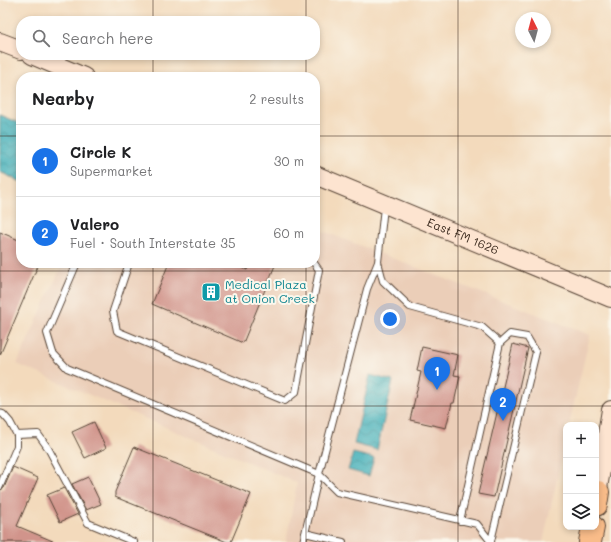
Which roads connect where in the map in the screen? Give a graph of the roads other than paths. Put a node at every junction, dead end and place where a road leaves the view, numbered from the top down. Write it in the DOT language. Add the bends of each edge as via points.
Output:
graph roads {
  1 [pos="0,42"];
  2 [pos="16,48"];
  3 [pos="44,60"];
  4 [pos="72,72"];
  5 [pos="320,177"];
  6 [pos="385,205"];
  7 [pos="378,262"];
  8 [pos="75,268"];
  9 [pos="127,268"];
  10 [pos="318,268"];
  11 [pos="611,298"];
  12 [pos="500,343"];
  13 [pos="611,410"];
  14 [pos="0,413"];
  15 [pos="17,435"];
  16 [pos="319,474"];
  17 [pos="0,486"];
  18 [pos="598,494"];
  19 [pos="460,521"];
  20 [pos="590,530"];
  21 [pos="591,530"];
  22 [pos="305,533"];
  23 [pos="134,542"];
  24 [pos="303,542"];
  25 [pos="343,542"];
  26 [pos="491,542"];
  27 [pos="586,542"];
  28 [pos="590,542"];
  1 -- 2 [label="main road"];
  3 -- 4 [label="main road"];
  5 -- 6 [label="main road, East FM 1626"];
  6 -- 7 [label="lane"];
  6 -- 11 [label="main road, East FM 1626"];
  7 -- 12 [label="lane" via="383,281 410,306 482,327"];
  7 -- 16 [label="lane" via="367,289"];
  8 -- 16 [label="lane" via="47,333 53,353 67,368"];
  9 -- 10 [label="lane" via="112,311 117,332 285,402 296,392"];
  12 -- 19 [label="lane"];
  12 -- 26 [label="lane" via="510,334 528,337 536,352"];
  13 -- 18 [label="main road"];
  14 -- 15 [label="lane" via="10,422"];
  15 -- 17 [label="lane" via="17,446"];
  15 -- 23 [label="lane" via="38,434 88,523"];
  16 -- 19 [label="lane" via="337,492"];
  16 -- 22 [label="lane"];
  19 -- 26 [label="lane" via="477,524"];
  20 -- 27 [label="main road"];
  21 -- 28 [label="highway"];
  22 -- 24 [label="lane"];
  22 -- 25 [label="lane"];
}
